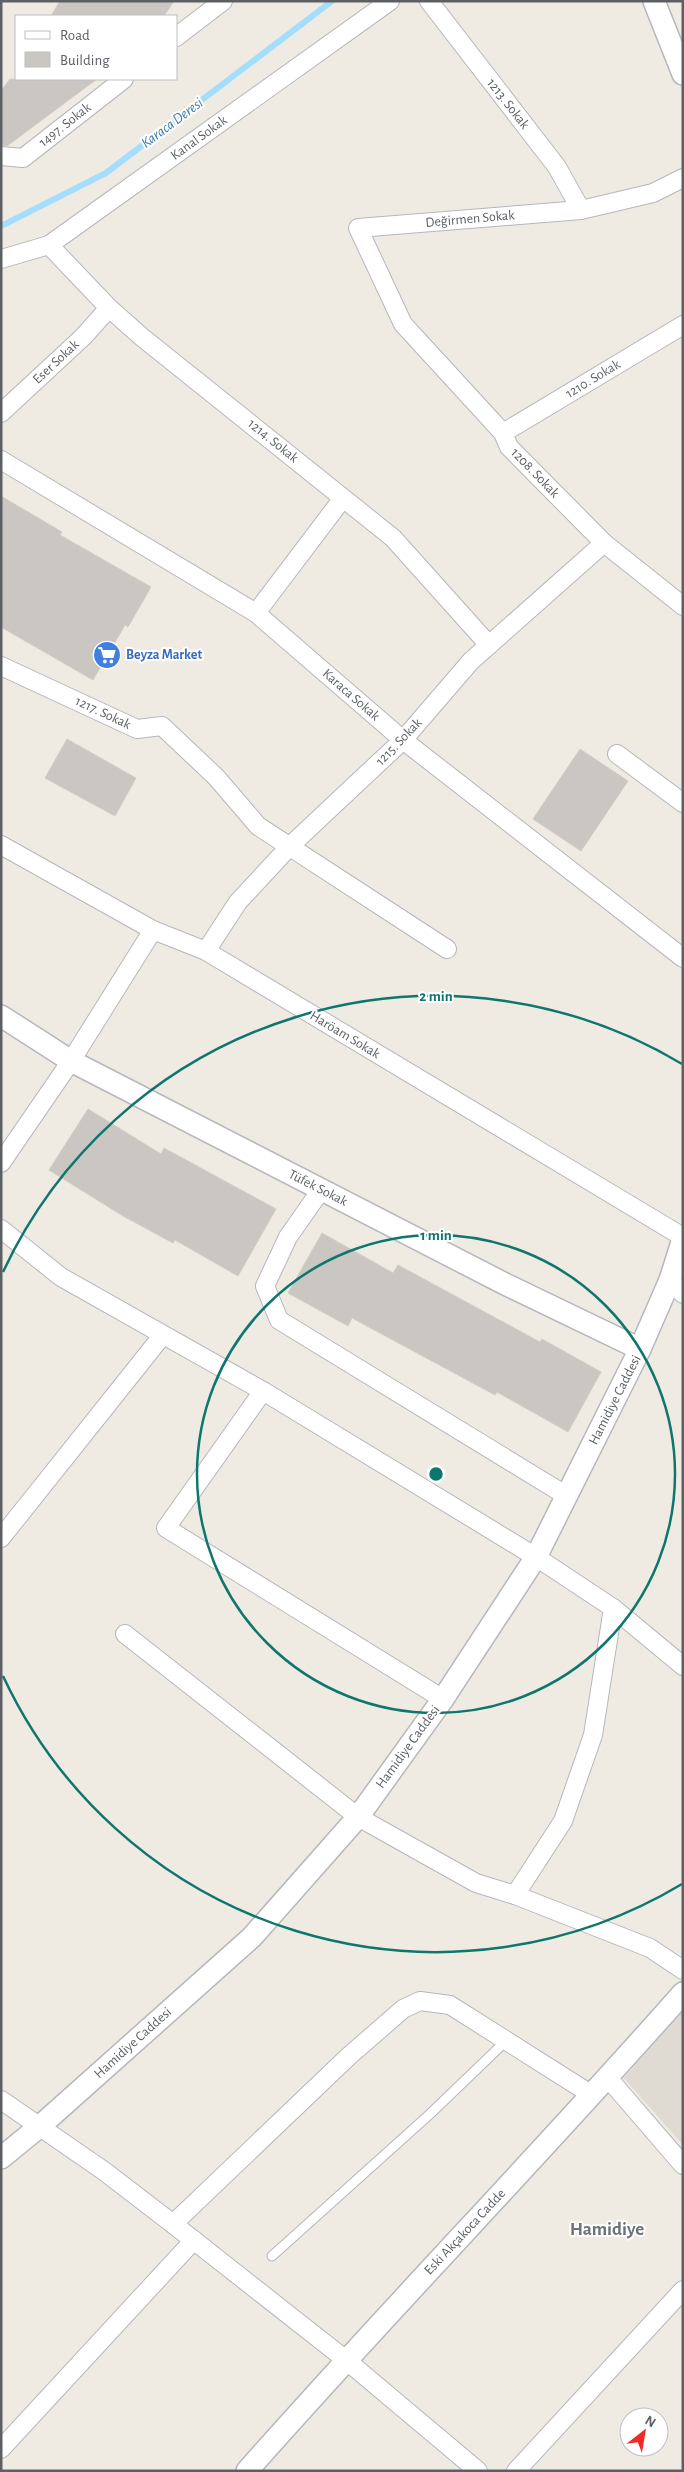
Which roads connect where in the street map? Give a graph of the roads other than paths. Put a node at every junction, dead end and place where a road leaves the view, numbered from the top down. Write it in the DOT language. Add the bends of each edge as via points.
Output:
graph roads {
  1 [pos="223,1"];
  2 [pos="390,1"];
  3 [pos="429,1"];
  4 [pos="654,1"];
  5 [pos="178,36"];
  6 [pos="683,74"];
  7 [pos="123,80"];
  8 [pos="1,156"];
  9 [pos="683,178"];
  10 [pos="581,210"];
  11 [pos="50,245"];
  12 [pos="1,259"];
  13 [pos="109,308"];
  14 [pos="403,324"];
  15 [pos="683,325"];
  16 [pos="1,414"];
  17 [pos="503,433"];
  18 [pos="1,460"];
  19 [pos="343,498"];
  20 [pos="604,543"];
  21 [pos="683,606"];
  22 [pos="256,613"];
  23 [pos="489,645"];
  24 [pos="1,666"];
  25 [pos="403,740"];
  26 [pos="617,754"];
  27 [pos="683,803"];
  28 [pos="1,845"];
  29 [pos="290,846"];
  30 [pos="153,930"];
  31 [pos="447,949"];
  32 [pos="206,951"];
  33 [pos="683,958"];
  34 [pos="1,1016"];
  35 [pos="71,1061"];
  36 [pos="1,1163"];
  37 [pos="321,1190"];
  38 [pos="1,1229"];
  39 [pos="683,1238"];
  40 [pos="676,1287"];
  41 [pos="162,1336"];
  42 [pos="640,1350"];
  43 [pos="263,1391"];
  44 [pos="567,1496"];
  45 [pos="1,1538"];
  46 [pos="536,1557"];
  47 [pos="613,1608"];
  48 [pos="124,1634"];
  49 [pos="683,1666"];
  50 [pos="443,1698"];
  51 [pos="358,1817"];
  52 [pos="515,1894"];
  53 [pos="683,1970"];
  54 [pos="683,1994"];
  55 [pos="507,2040"];
  56 [pos="608,2078"];
  57 [pos="592,2095"];
  58 [pos="1,2100"];
  59 [pos="39,2127"];
  60 [pos="1,2158"];
  61 [pos="683,2165"];
  62 [pos="173,2224"];
  63 [pos="194,2240"];
  64 [pos="272,2256"];
  65 [pos="683,2290"];
  66 [pos="346,2360"];
  67 [pos="1,2449"];
  68 [pos="247,2471"];
  69 [pos="478,2471"];
  70 [pos="516,2471"];
  1 -- 5 [label="street"];
  2 -- 11 [label="street, Kanal Sokak"];
  3 -- 10 [label="street, 1213. Sokak" via="557,167"];
  4 -- 6 [label="street"];
  7 -- 8 [label="street, 1497. Sokak" via="23,158"];
  9 -- 10 [label="street, Değirmen Sokak" via="653,193"];
  10 -- 14 [label="street, Değirmen Sokak" via="358,228"];
  11 -- 12 [label="street, Kanal Sokak"];
  11 -- 13 [label="street, 1214. Sokak"];
  13 -- 16 [label="street, Eser Sokak"];
  13 -- 19 [label="street, 1214. Sokak"];
  14 -- 17 [label="street, 1208. Sokak"];
  15 -- 17 [label="street, 1210. Sokak"];
  17 -- 20 [label="street, 1208. Sokak" via="510,447"];
  18 -- 22 [label="street, Karaca Sokak"];
  19 -- 22 [label="street"];
  19 -- 23 [label="street, 1214. Sokak" via="393,538"];
  20 -- 21 [label="street, 1208. Sokak"];
  20 -- 23 [label="street, 1215. Sokak"];
  22 -- 25 [label="street, Karaca Sokak"];
  23 -- 25 [label="street, 1215. Sokak" via="471,661"];
  24 -- 29 [label="street, 1217. Sokak" via="137,729 162,726 216,777 258,826"];
  25 -- 29 [label="street, 1215. Sokak"];
  25 -- 33 [label="street, Karaca Sokak"];
  26 -- 27 [label="street"];
  28 -- 30 [label="street, Haröam Sokak"];
  29 -- 31 [label="street"];
  29 -- 32 [label="street, 1215. Sokak" via="238,902"];
  30 -- 32 [label="street, Haröam Sokak"];
  30 -- 35 [label="street"];
  32 -- 39 [label="street, Haröam Sokak"];
  34 -- 35 [label="street, Tüfek Sokak"];
  35 -- 36 [label="street"];
  35 -- 37 [label="street, Tüfek Sokak"];
  37 -- 42 [label="street, Tüfek Sokak"];
  37 -- 44 [label="street" via="288,1237 265,1286 279,1320"];
  38 -- 41 [label="street" via="61,1277"];
  39 -- 40 [label="street, Hamidiye Caddesi"];
  40 -- 42 [label="street, Hamidiye Caddesi"];
  41 -- 43 [label="street"];
  41 -- 45 [label="street"];
  42 -- 44 [label="street, Hamidiye Caddesi"];
  43 -- 46 [label="street"];
  43 -- 50 [label="street" via="166,1528"];
  44 -- 46 [label="street, Hamidiye Caddesi"];
  46 -- 47 [label="street"];
  46 -- 50 [label="street, Hamidiye Caddesi"];
  47 -- 49 [label="street"];
  47 -- 52 [label="street" via="593,1735 563,1821"];
  48 -- 51 [label="street"];
  50 -- 51 [label="street, Hamidiye Caddesi"];
  51 -- 52 [label="street" via="476,1882"];
  51 -- 59 [label="street, Hamidiye Caddesi" via="252,1937"];
  52 -- 53 [label="street" via="650,1948"];
  54 -- 56 [label="street, Eski Akçakoca Cadde"];
  55 -- 57 [label="street"];
  55 -- 62 [label="street" via="450,2005 420,2001 403,2010"];
  55 -- 64 [label="lane"];
  56 -- 57 [label="street, Eski Akçakoca Cadde"];
  56 -- 61 [label="street"];
  57 -- 66 [label="street, Eski Akçakoca Cadde"];
  58 -- 59 [label="street"];
  59 -- 60 [label="street, Hamidiye Caddesi"];
  59 -- 62 [label="street"];
  62 -- 63 [label="street"];
  63 -- 66 [label="street"];
  63 -- 67 [label="street"];
  65 -- 70 [label="street"];
  66 -- 68 [label="street, Eski Akçakoca Cadde"];
  66 -- 69 [label="street"];
}
